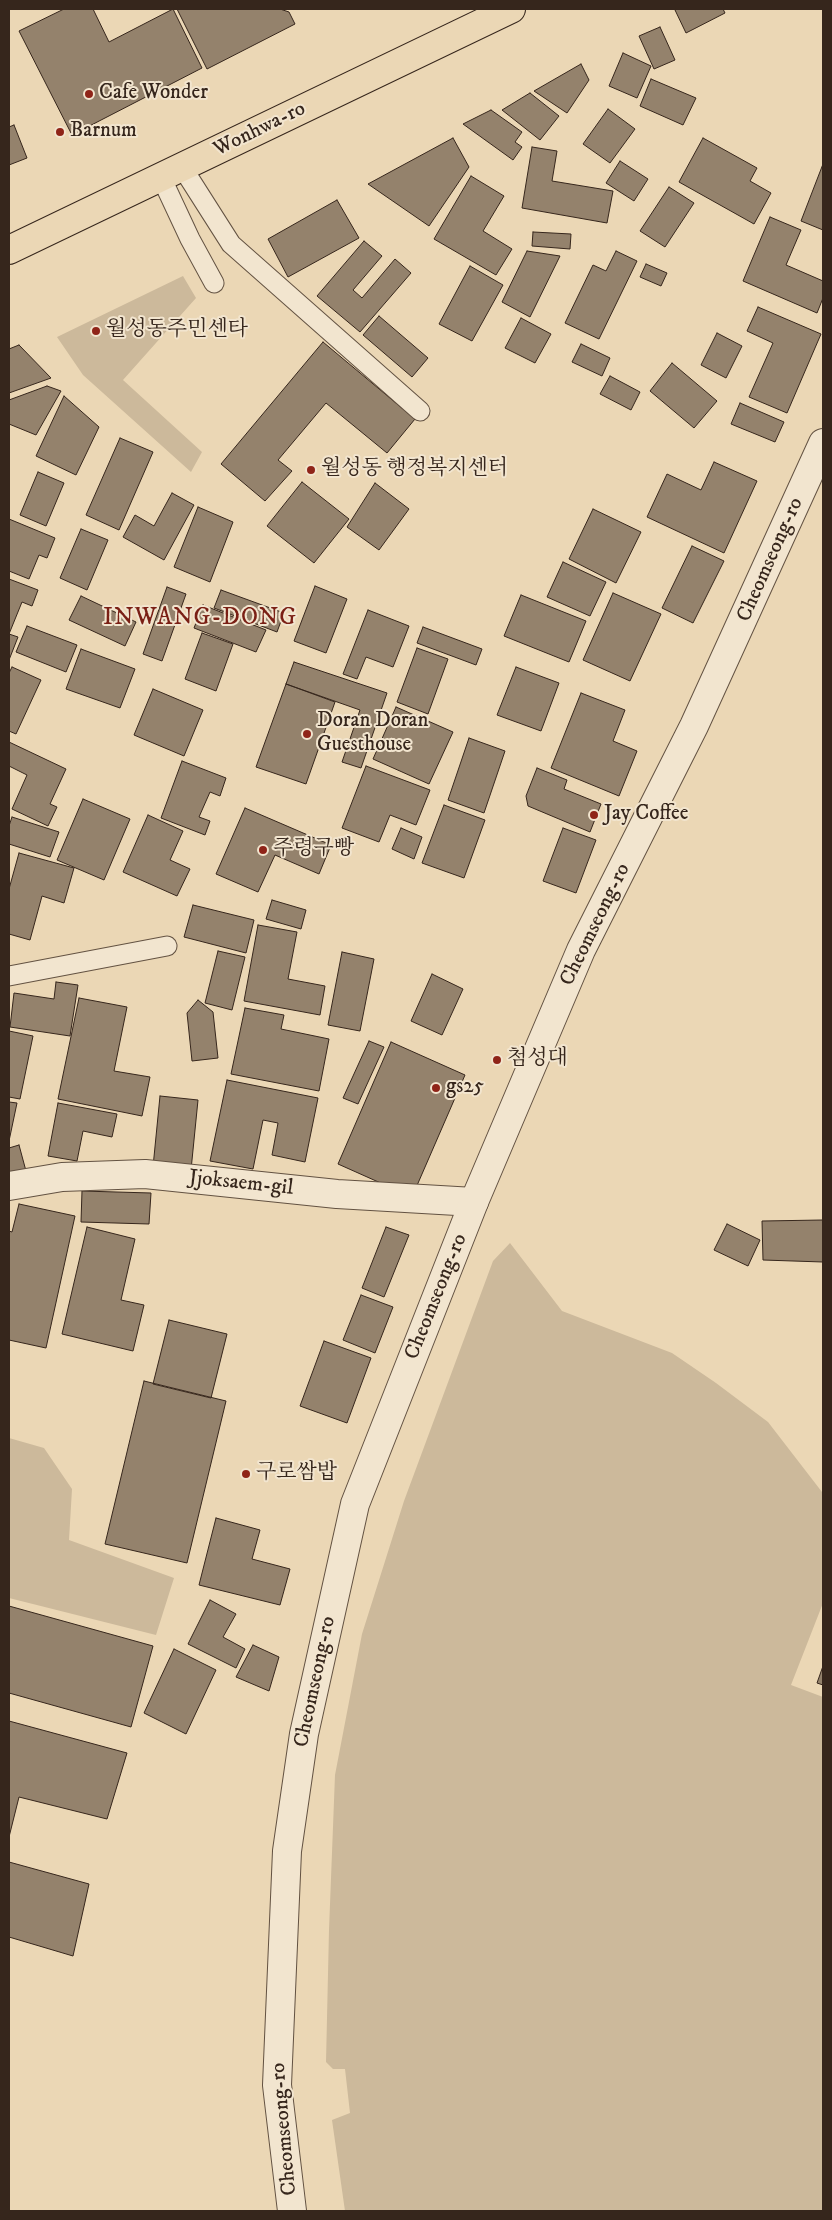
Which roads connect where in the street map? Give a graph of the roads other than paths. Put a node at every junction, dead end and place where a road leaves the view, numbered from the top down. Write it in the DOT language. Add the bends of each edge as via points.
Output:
graph roads {
  1 [pos="511,9"];
  2 [pos="172,172"];
  3 [pos="9,250"];
  4 [pos="214,283"];
  5 [pos="420,411"];
  6 [pos="823,443"];
  7 [pos="167,946"];
  8 [pos="9,976"];
  9 [pos="9,1186"];
  10 [pos="474,1202"];
  11 [pos="292,2211"];
  1 -- 2 [label="main road, Wonhwa-ro"];
  2 -- 3 [label="main road, Wonhwa-ro"];
  2 -- 4 [label="lane" via="190,240"];
  2 -- 5 [label="lane" via="231,244"];
  6 -- 10 [label="street, Cheomseong-ro" via="694,726 581,950"];
  7 -- 8 [label="lane"];
  9 -- 10 [label="street, Jjoksaem-gil" via="62,1177 145,1174 337,1194"];
  10 -- 11 [label="street, Cheomseong-ro" via="355,1504 304,1734 287,1851 277,2085"];
}
